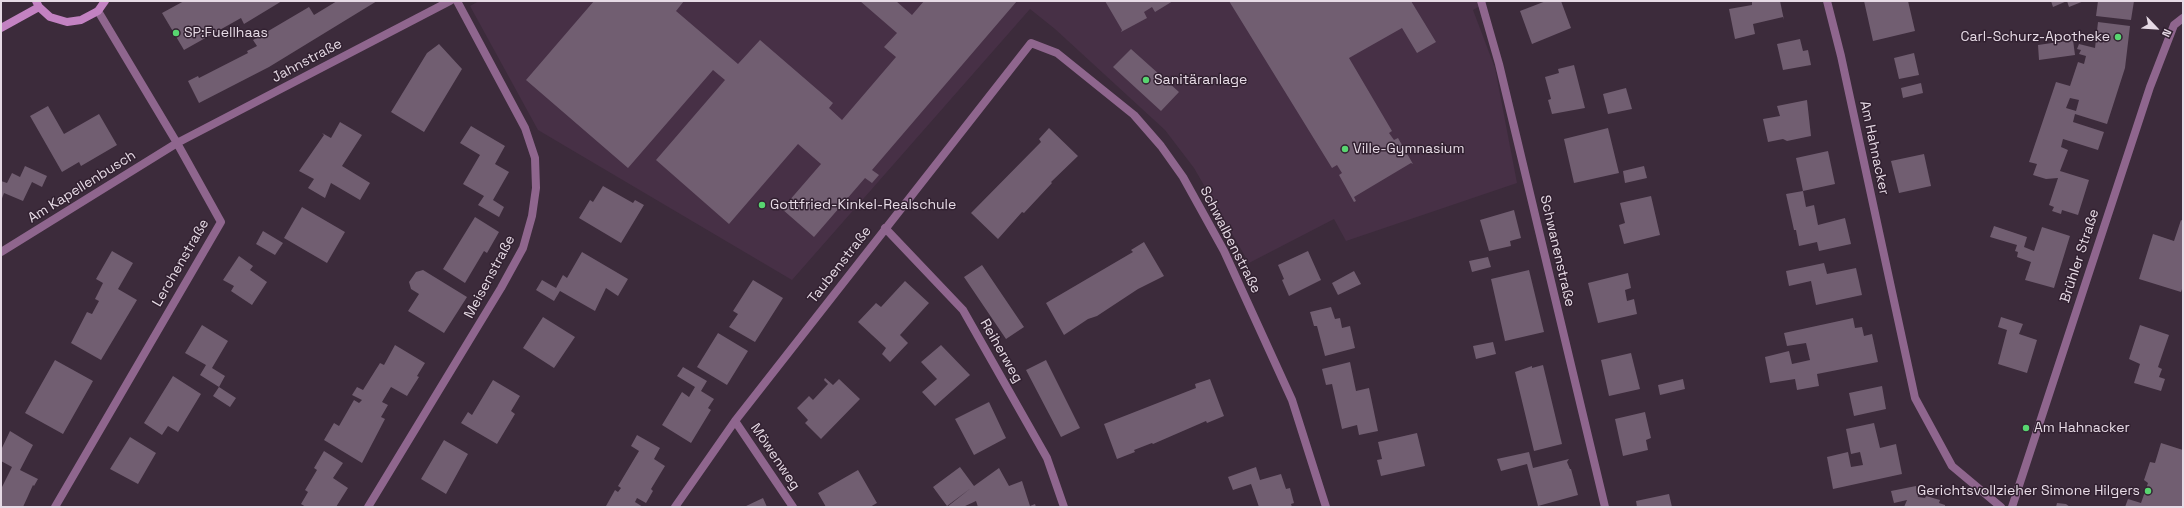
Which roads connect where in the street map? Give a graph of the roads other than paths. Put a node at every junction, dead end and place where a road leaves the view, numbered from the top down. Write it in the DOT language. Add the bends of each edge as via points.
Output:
graph roads {
  1 [pos="105,1"];
  2 [pos="450,1"];
  3 [pos="457,1"];
  4 [pos="1481,1"];
  5 [pos="1827,1"];
  6 [pos="37,4"];
  7 [pos="98,11"];
  8 [pos="2183,18"];
  9 [pos="1,28"];
  10 [pos="1031,43"];
  11 [pos="177,144"];
  12 [pos="885,228"];
  13 [pos="1,252"];
  14 [pos="735,421"];
  15 [pos="55,507"];
  16 [pos="368,507"];
  17 [pos="674,507"];
  18 [pos="793,507"];
  19 [pos="1064,507"];
  20 [pos="1326,507"];
  21 [pos="1605,507"];
  22 [pos="2001,507"];
  23 [pos="2012,507"];
  1 -- 7 [label="street"];
  2 -- 11 [label="street, Jahnstraße"];
  3 -- 16 [label="street, Meisenstraße" via="525,128 535,158 536,188 532,216 523,248 501,288"];
  4 -- 21 [label="street, Schwanenstraße" via="1499,64"];
  5 -- 22 [label="street, Am Hahnacker" via="1915,398 1952,466"];
  6 -- 7 [label="street" via="50,17 67,22 81,20"];
  6 -- 9 [label="street"];
  7 -- 11 [label="street, Lerchenstraße"];
  8 -- 23 [label="street, Brühler Straße" via="2174,25 2150,86"];
  10 -- 12 [label="street, Taubenstraße"];
  10 -- 20 [label="street, Schwalbenstraße" via="1057,52 1134,115 1183,176 1224,251 1292,400"];
  11 -- 13 [label="street, Am Kapellenbusch"];
  11 -- 15 [label="street, Lerchenstraße" via="221,222"];
  12 -- 14 [label="street, Taubenstraße"];
  12 -- 19 [label="street, Reiherweg" via="963,310 1047,458"];
  14 -- 17 [label="street, Taubenstraße"];
  14 -- 18 [label="street, Möwenweg"];
}
